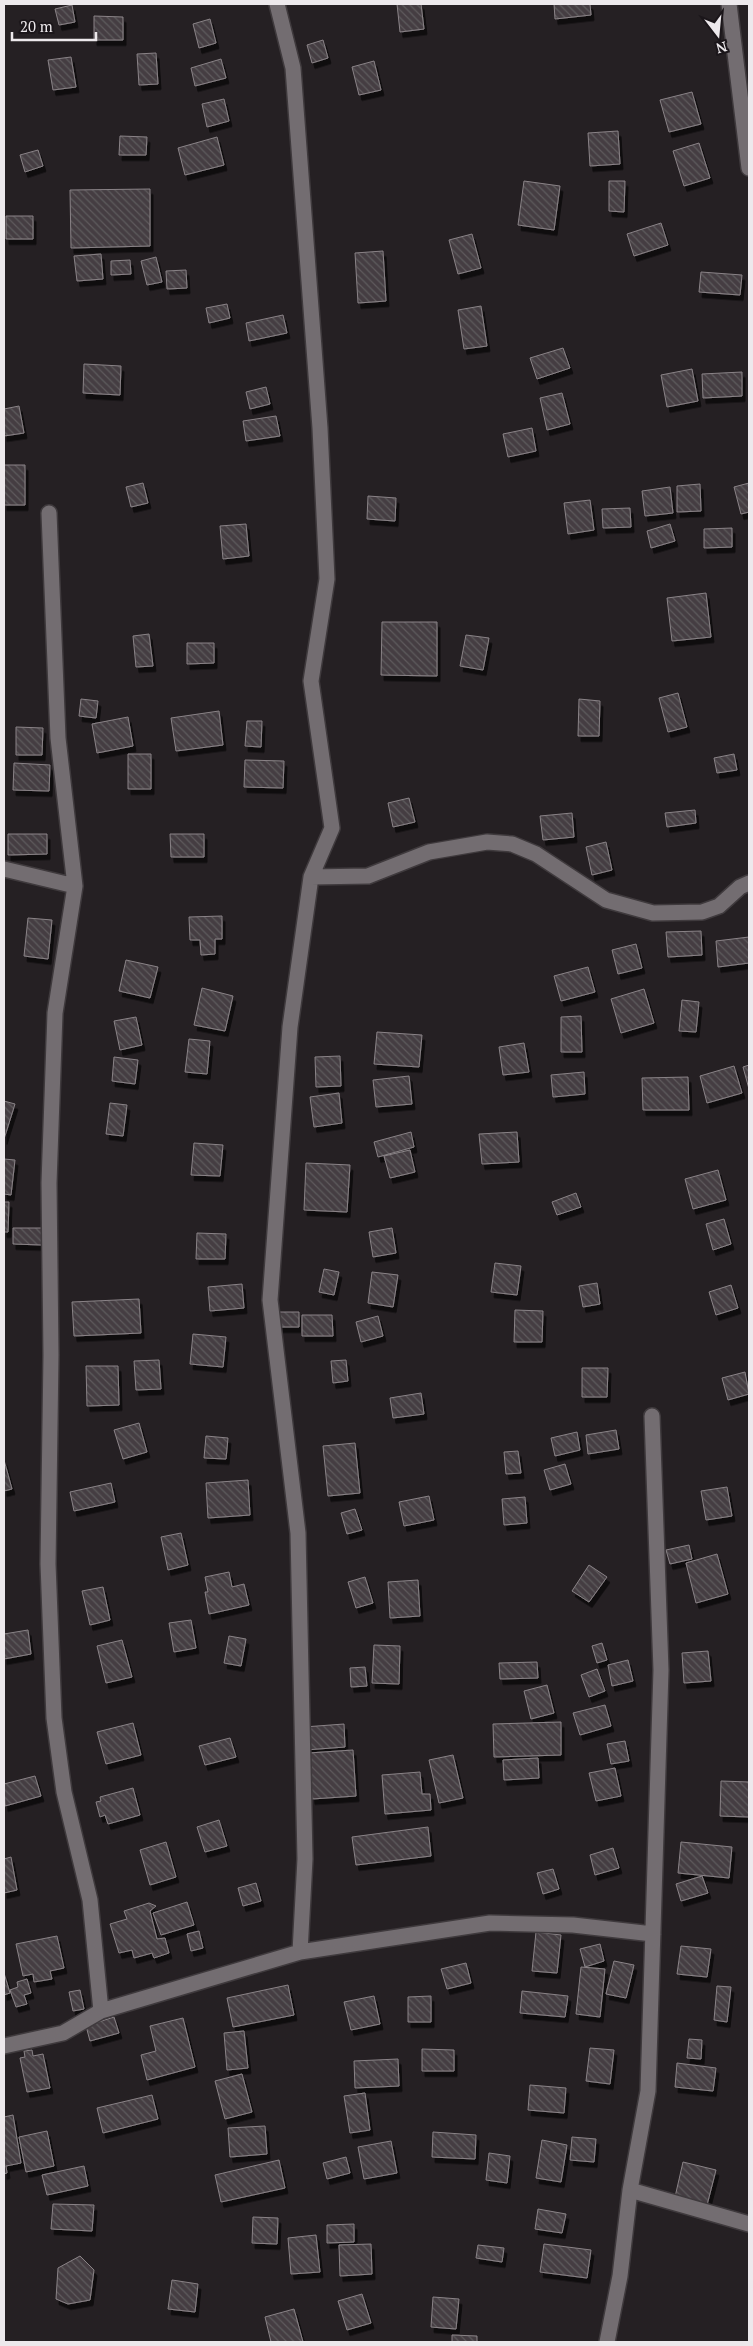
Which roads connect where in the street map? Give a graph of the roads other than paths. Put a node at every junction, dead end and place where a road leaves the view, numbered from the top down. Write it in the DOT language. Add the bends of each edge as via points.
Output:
graph roads {
  1 [pos="277,4"];
  2 [pos="729,4"];
  3 [pos="749,168"];
  4 [pos="49,513"];
  5 [pos="4,869"];
  6 [pos="311,877"];
  7 [pos="749,883"];
  8 [pos="75,886"];
  9 [pos="652,1416"];
  10 [pos="653,1934"];
  11 [pos="300,1952"];
  12 [pos="100,2011"];
  13 [pos="4,2046"];
  14 [pos="630,2190"];
  15 [pos="749,2224"];
  16 [pos="607,2342"];
  1 -- 6 [label="street" via="293,68 320,428 327,579 311,681 332,828"];
  2 -- 3 [label="street"];
  4 -- 8 [label="street" via="58,738"];
  5 -- 8 [label="street"];
  6 -- 7 [label="street" via="368,876 429,852 487,842 512,844 536,854 606,900 653,914 702,912 719,906"];
  6 -- 11 [label="street" via="290,1027 270,1300 298,1534 305,1859"];
  8 -- 12 [label="street" via="54,1013 49,1183 48,1564 54,1718 64,1792 90,1900"];
  9 -- 10 [label="street" via="661,1670"];
  10 -- 11 [label="street" via="573,1924 490,1923"];
  10 -- 14 [label="street" via="648,2090"];
  11 -- 12 [label="street"];
  12 -- 13 [label="street" via="63,2033"];
  14 -- 15 [label="street"];
  14 -- 16 [label="street" via="620,2276"];
}
